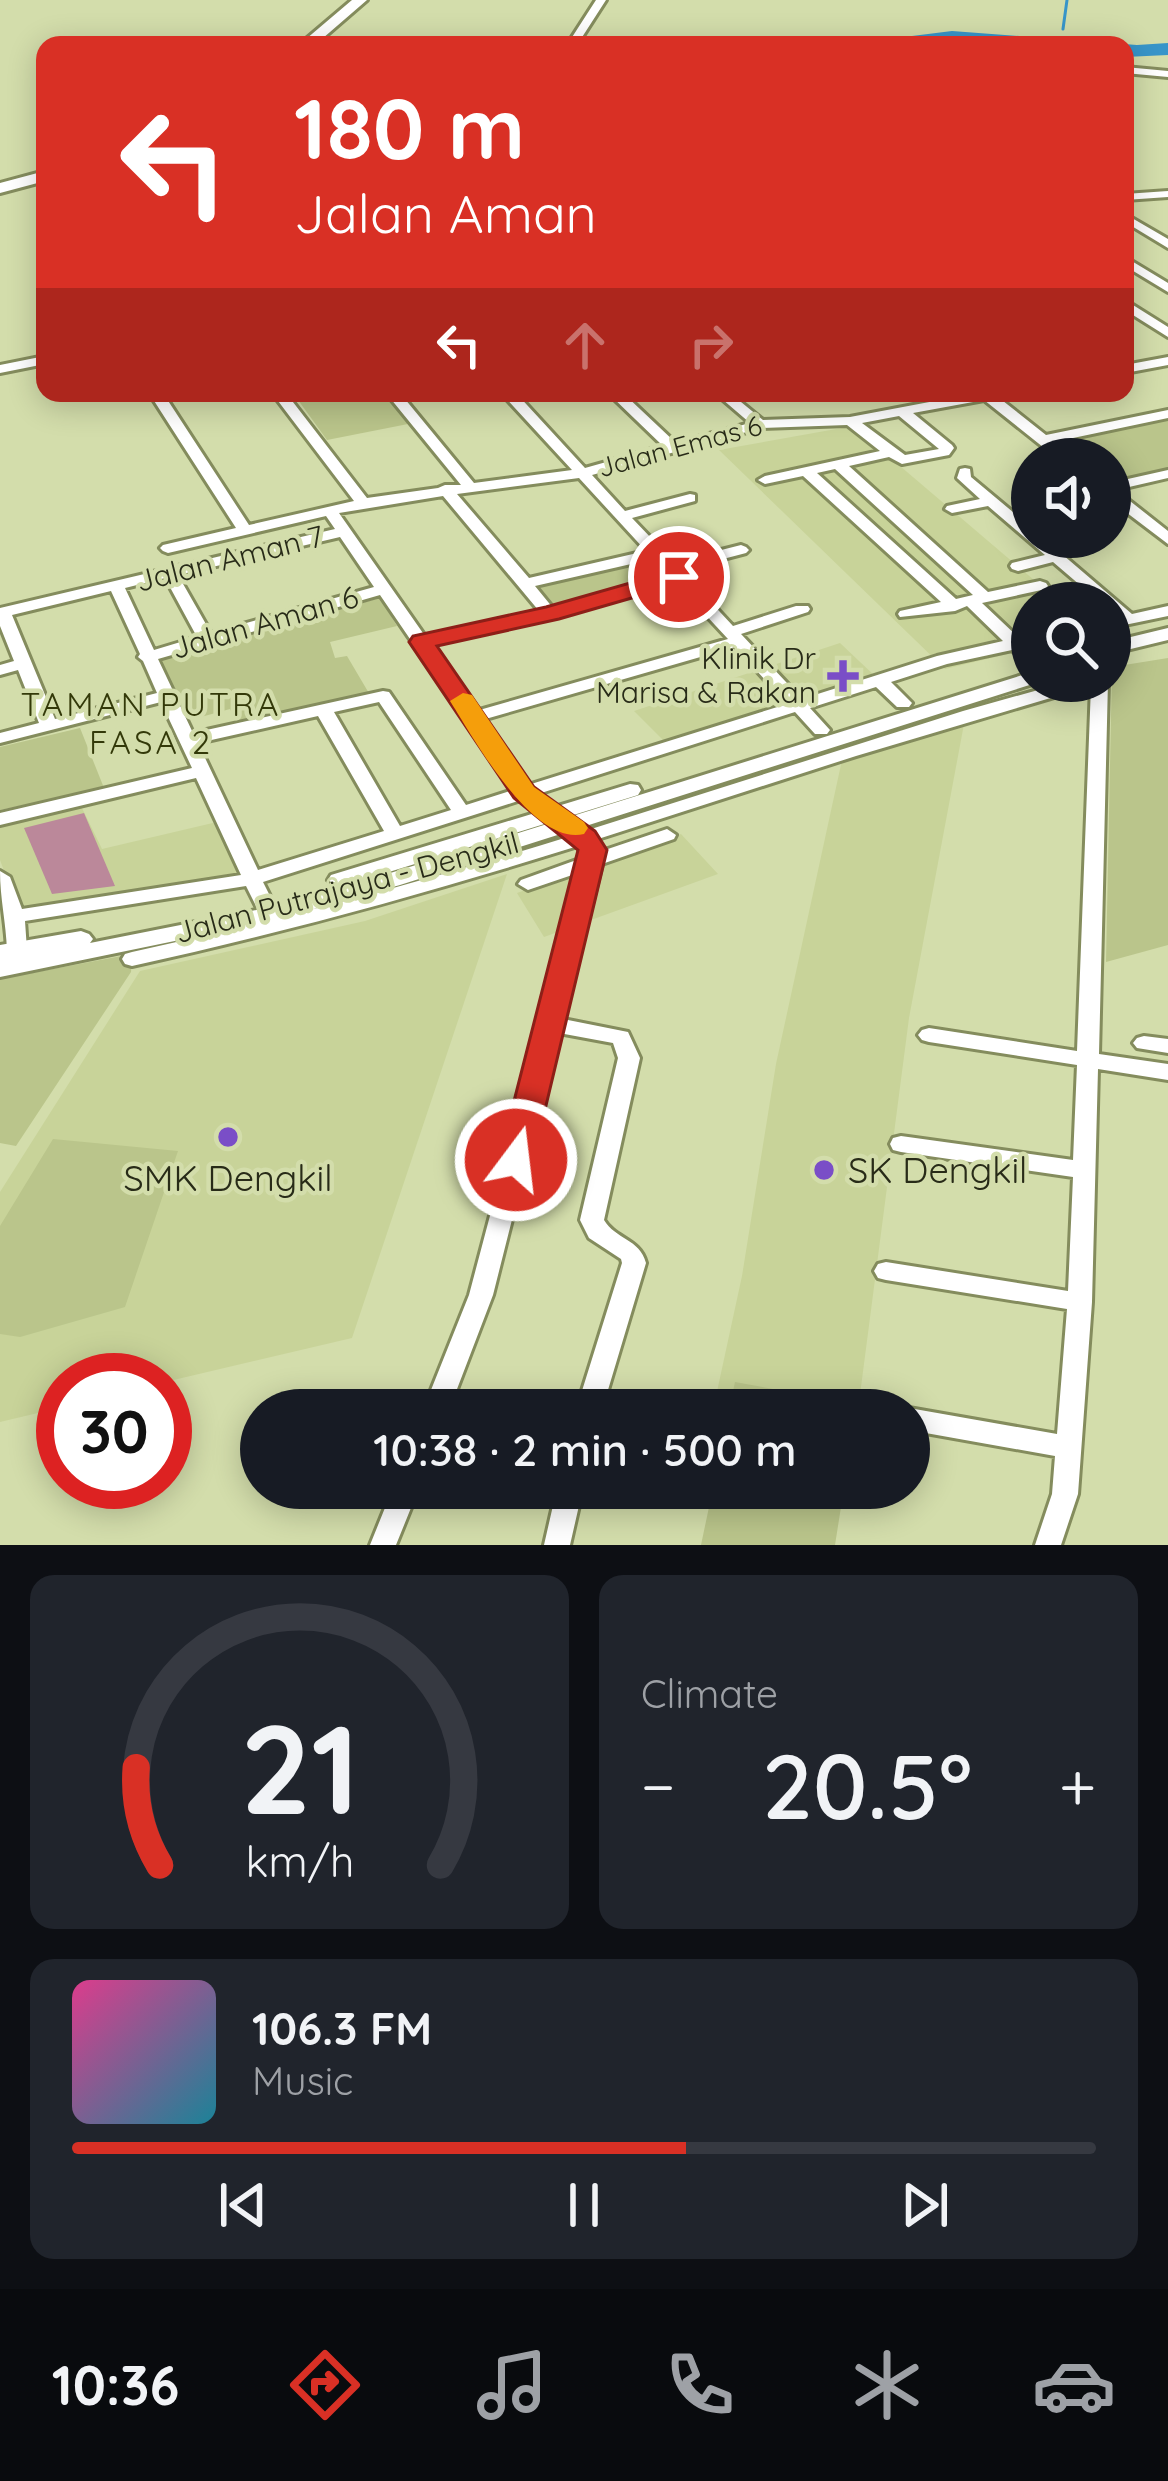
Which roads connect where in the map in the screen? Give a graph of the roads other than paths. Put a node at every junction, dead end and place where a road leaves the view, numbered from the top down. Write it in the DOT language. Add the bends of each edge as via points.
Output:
graph roads {
  1 [pos="360,0"];
  2 [pos="373,0"];
  3 [pos="602,0"];
  4 [pos="316,36"];
  5 [pos="331,36"];
  6 [pos="578,36"];
  7 [pos="1134,71"];
  8 [pos="1168,74"];
  9 [pos="34,182"];
  10 [pos="0,191"];
  11 [pos="1166,196"];
  12 [pos="1134,197"];
  13 [pos="1134,223"];
  14 [pos="1168,244"];
  15 [pos="1134,267"];
  16 [pos="1168,288"];
  17 [pos="1134,310"];
  18 [pos="1168,333"];
  19 [pos="36,362"];
  20 [pos="1168,362"];
  21 [pos="1134,368"];
  22 [pos="0,369"];
  23 [pos="162,402"];
  24 [pos="286,402"];
  25 [pos="400,402"];
  26 [pos="516,402"];
  27 [pos="625,402"];
  28 [pos="733,402"];
  29 [pos="949,402"];
  30 [pos="1001,402"];
  31 [pos="901,411"];
  32 [pos="1168,414"];
  33 [pos="850,421"];
  34 [pos="760,424"];
  35 [pos="1041,438"];
  36 [pos="1053,438"];
  37 [pos="671,446"];
  38 [pos="889,453"];
  39 [pos="838,464"];
  40 [pos="806,471"];
  41 [pos="964,472"];
  42 [pos="582,473"];
  43 [pos="1168,474"];
  44 [pos="765,480"];
  45 [pos="1131,484"];
  46 [pos="469,485"];
  47 [pos="449,493"];
  48 [pos="690,498"];
  49 [pos="991,501"];
  50 [pos="363,503"];
  51 [pos="1131,507"];
  52 [pos="952,509"];
  53 [pos="622,516"];
  54 [pos="1011,518"];
  55 [pos="336,520"];
  56 [pos="246,531"];
  57 [pos="1168,538"];
  58 [pos="168,548"];
  59 [pos="741,550"];
  60 [pos="657,553"];
  61 [pos="1053,558"];
  62 [pos="1058,558"];
  63 [pos="1018,566"];
  64 [pos="675,572"];
  65 [pos="170,574"];
  66 [pos="1086,582"];
  67 [pos="525,584"];
  68 [pos="117,588"];
  69 [pos="385,589"];
  70 [pos="1011,593"];
  71 [pos="971,602"];
  72 [pos="802,609"];
  73 [pos="1168,611"];
  74 [pos="2,613"];
  75 [pos="550,614"];
  76 [pos="906,614"];
  77 [pos="1131,619"];
  78 [pos="1011,632"];
  79 [pos="1168,634"];
  80 [pos="734,636"];
  81 [pos="206,639"];
  82 [pos="422,642"];
  83 [pos="1131,642"];
  84 [pos="1011,645"];
  85 [pos="1168,647"];
  86 [pos="1131,655"];
  87 [pos="146,656"];
  88 [pos="24,663"];
  89 [pos="0,670"];
  90 [pos="1011,670"];
  91 [pos="880,681"];
  92 [pos="1011,685"];
  93 [pos="164,696"];
  94 [pos="1011,702"];
  95 [pos="1099,702"];
  96 [pos="903,703"];
  97 [pos="800,707"];
  98 [pos="323,709"];
  99 [pos="473,717"];
  100 [pos="49,726"];
  101 [pos="821,730"];
  102 [pos="0,738"];
  103 [pos="187,740"];
  104 [pos="201,771"];
  105 [pos="524,793"];
  106 [pos="678,798"];
  107 [pos="462,813"];
  108 [pos="0,819"];
  109 [pos="571,826"];
  110 [pos="396,835"];
  111 [pos="668,835"];
  112 [pos="593,862"];
  113 [pos="0,878"];
  114 [pos="527,884"];
  115 [pos="257,890"];
  116 [pos="15,916"];
  117 [pos="187,940"];
  118 [pos="9,952"];
  119 [pos="132,959"];
  120 [pos="0,969"];
  121 [pos="551,1024"];
  122 [pos="929,1035"];
  123 [pos="1144,1043"];
  124 [pos="1168,1046"];
  125 [pos="1087,1058"];
  126 [pos="1168,1072"];
  127 [pos="901,1144"];
  128 [pos="1084,1170"];
  129 [pos="886,1270"];
  130 [pos="1080,1302"];
  131 [pos="444,1389"];
  132 [pos="595,1389"];
  133 [pos="930,1423"];
  134 [pos="1068,1447"];
  135 [pos="398,1509"];
  136 [pos="566,1509"];
  137 [pos="383,1545"];
  138 [pos="557,1545"];
  139 [pos="1048,1545"];
  1 -- 4 [label="highway"];
  2 -- 5 [label="highway"];
  3 -- 6 [label="street"];
  7 -- 8 [label="street"];
  9 -- 10 [label="highway"];
  11 -- 12 [label="street"];
  13 -- 14 [label="street"];
  15 -- 16 [label="street"];
  17 -- 18 [label="street"];
  19 -- 22 [label="street"];
  20 -- 21 [label="street"];
  23 -- 56 [label="street"];
  24 -- 50 [label="street"];
  25 -- 46 [label="street"];
  26 -- 42 [label="street"];
  27 -- 37 [label="street"];
  28 -- 34 [label="street"];
  29 -- 31 [label="street, Jalan Emas 6"];
  30 -- 35 [label="street"];
  31 -- 33 [label="street, Jalan Emas 6"];
  31 -- 38 [label="street" via="947,448 902,460"];
  32 -- 36 [label="street"];
  33 -- 34 [label="street, Jalan Emas 6"];
  33 -- 38 [label="street"];
  34 -- 37 [label="street, Jalan Emas 6"];
  37 -- 42 [label="street, Jalan Emas 6"];
  38 -- 39 [label="street"];
  39 -- 40 [label="street"];
  39 -- 71 [label="street"];
  40 -- 44 [label="street"];
  40 -- 71 [label="street"];
  41 -- 49 [label="street"];
  42 -- 46 [label="street, Jalan Emas 6"];
  42 -- 53 [label="street"];
  43 -- 45 [label="street"];
  46 -- 47 [label="street, Jalan Emas 6"];
  47 -- 50 [label="street"];
  47 -- 55 [label="street"];
  47 -- 67 [label="street"];
  48 -- 53 [label="street"];
  49 -- 52 [label="street"];
  49 -- 54 [label="street"];
  50 -- 55 [label="street"];
  51 -- 57 [label="street"];
  53 -- 60 [label="street"];
  55 -- 56 [label="street"];
  55 -- 65 [label="street, Jalan Aman 7"];
  55 -- 69 [label="street"];
  56 -- 58 [label="street"];
  59 -- 64 [label="street"];
  60 -- 64 [label="street"];
  60 -- 67 [label="street"];
  61 -- 63 [label="street"];
  62 -- 66 [label="street"];
  64 -- 75 [label="street"];
  64 -- 80 [label="street"];
  65 -- 68 [label="street, Jalan Aman 7"];
  65 -- 81 [label="street"];
  67 -- 75 [label="street"];
  68 -- 74 [label="street, Jalan Aman 7"];
  68 -- 87 [label="street"];
  69 -- 81 [label="street, Jalan Aman 6"];
  69 -- 82 [label="street"];
  70 -- 71 [label="street"];
  71 -- 76 [label="street"];
  71 -- 78 [label="street"];
  72 -- 80 [label="street"];
  73 -- 77 [label="street"];
  74 -- 88 [label="street"];
  75 -- 82 [label="street"];
  79 -- 83 [label="main road"];
  80 -- 97 [label="street"];
  80 -- 99 [label="street"];
  81 -- 87 [label="street, Jalan Aman 6"];
  82 -- 99 [label="street"];
  84 -- 91 [label="street"];
  85 -- 86 [label="main road"];
  87 -- 93 [label="street"];
  88 -- 89 [label="street"];
  88 -- 100 [label="street"];
  90 -- 96 [label="main road, Jalan Putrajaya - Dengkil"];
  91 -- 96 [label="street"];
  91 -- 97 [label="street"];
  92 -- 106 [label="main road, Jalan Putrajaya - Dengkil"];
  93 -- 100 [label="street"];
  93 -- 103 [label="street"];
  94 -- 106 [label="street"];
  95 -- 125 [label="street"];
  96 -- 101 [label="main road, Jalan Putrajaya - Dengkil"];
  97 -- 101 [label="street"];
  97 -- 105 [label="street"];
  98 -- 103 [label="street"];
  98 -- 107 [label="street" via="386,697"];
  98 -- 110 [label="street"];
  99 -- 105 [label="street"];
  100 -- 102 [label="street"];
  101 -- 109 [label="main road, Jalan Putrajaya - Dengkil"];
  103 -- 104 [label="street"];
  104 -- 108 [label="street"];
  104 -- 115 [label="street"];
  105 -- 107 [label="street"];
  105 -- 109 [label="street"];
  106 -- 109 [label="main road, Jalan Putrajaya - Dengkil"];
  107 -- 110 [label="street"];
  109 -- 112 [label="street"];
  109 -- 115 [label="main road, Jalan Putrajaya - Dengkil"];
  109 -- 117 [label="main road, Jalan Putrajaya - Dengkil" via="478,861"];
  110 -- 115 [label="street"];
  111 -- 112 [label="street"];
  112 -- 114 [label="street"];
  112 -- 121 [label="street"];
  113 -- 116 [label="street"];
  115 -- 116 [label="street"];
  115 -- 118 [label="main road, Jalan Putrajaya - Dengkil"];
  116 -- 118 [label="street"];
  117 -- 119 [label="street"];
  117 -- 120 [label="main road, Jalan Putrajaya - Dengkil"];
  121 -- 131 [label="street" via="481,1294"];
  121 -- 132 [label="street" via="611,1033 627,1043 629,1058 592,1220 634,1263"];
  122 -- 125 [label="street"];
  123 -- 124 [label="street"];
  125 -- 126 [label="street"];
  125 -- 128 [label="street"];
  127 -- 128 [label="street"];
  128 -- 130 [label="street"];
  129 -- 130 [label="street"];
  130 -- 134 [label="street"];
  133 -- 134 [label="street"];
  134 -- 139 [label="street"];
  135 -- 137 [label="street"];
  136 -- 138 [label="street"];
}
